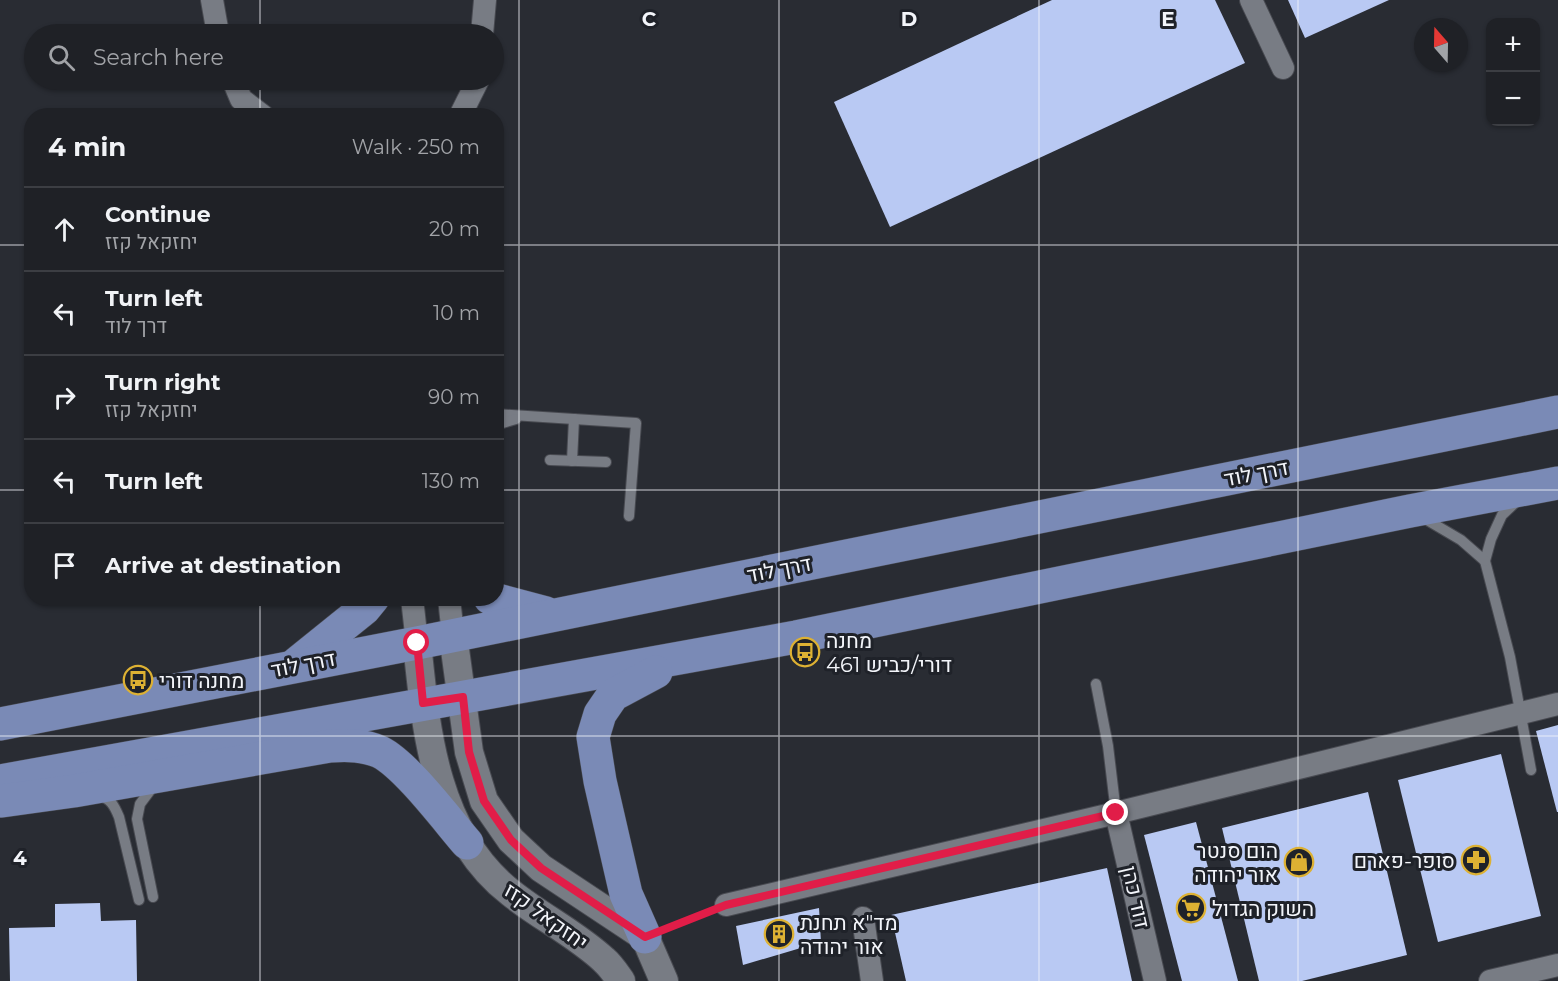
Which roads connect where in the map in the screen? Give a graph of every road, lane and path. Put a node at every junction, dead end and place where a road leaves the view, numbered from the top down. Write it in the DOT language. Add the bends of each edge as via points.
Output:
graph roads {
  1 [pos="212,0"];
  2 [pos="485,0"];
  3 [pos="1251,0"];
  4 [pos="216,24"];
  5 [pos="483,24"];
  6 [pos="1283,68"];
  7 [pos="237,90"];
  8 [pos="473,90"];
  9 [pos="477,90"];
  10 [pos="253,108"];
  11 [pos="464,108"];
  12 [pos="475,108"];
  13 [pos="1558,412"];
  14 [pos="504,414"];
  15 [pos="528,416"];
  16 [pos="574,419"];
  17 [pos="504,422"];
  18 [pos="550,460"];
  19 [pos="572,460"];
  20 [pos="606,462"];
  21 [pos="1549,485"];
  22 [pos="1410,511"];
  23 [pos="629,516"];
  24 [pos="1485,561"];
  25 [pos="504,602"];
  26 [pos="366,606"];
  27 [pos="413,606"];
  28 [pos="450,606"];
  29 [pos="553,614"];
  30 [pos="453,635"];
  31 [pos="417,643"];
  32 [pos="730,649"];
  33 [pos="293,666"];
  34 [pos="1096,684"];
  35 [pos="463,697"];
  36 [pos="423,703"];
  37 [pos="1558,704"];
  38 [pos="1520,713"];
  39 [pos="0,724"];
  40 [pos="1531,770"];
  41 [pos="176,773"];
  42 [pos="0,781"];
  43 [pos="74,792"];
  44 [pos="0,801"];
  45 [pos="1116,813"];
  46 [pos="467,843"];
  47 [pos="153,897"];
  48 [pos="139,900"];
  49 [pos="726,905"];
  50 [pos="863,918"];
  51 [pos="645,937"];
  52 [pos="1558,965"];
  53 [pos="621,981"];
  54 [pos="664,981"];
  55 [pos="872,981"];
  56 [pos="1155,981"];
  57 [pos="1490,981"];
  1 -- 4 [label="street"];
  2 -- 5 [label="street"];
  3 -- 6 [label="street"];
  7 -- 10 [label="street"];
  8 -- 11 [label="street"];
  9 -- 12 [label="street"];
  13 -- 29 [label="main road, דרך לוד"];
  14 -- 15 [label="lane"];
  15 -- 16 [label="lane"];
  15 -- 17 [label="lane"];
  16 -- 19 [label="lane"];
  16 -- 23 [label="lane" via="636,423"];
  18 -- 19 [label="lane"];
  19 -- 20 [label="lane"];
  21 -- 22 [label="main road"];
  21 -- 24 [label="lane" via="1518,500 1502,515"];
  22 -- 24 [label="lane" via="1446,530"];
  22 -- 32 [label="main road"];
  24 -- 38 [label="lane"];
  25 -- 29 [label="main road"];
  26 -- 33 [label="main road"];
  27 -- 31 [label="street"];
  28 -- 30 [label="street"];
  29 -- 30 [label="main road, דרך לוד"];
  30 -- 31 [label="main road, דרך לוד"];
  30 -- 35 [label="street, יחזקאל קזז"];
  31 -- 33 [label="main road, דרך לוד"];
  31 -- 36 [label="street, יחזקאל קזז"];
  32 -- 35 [label="main road"];
  32 -- 51 [label="main road" via="649,674 613,695 600,714 593,737 626,894"];
  33 -- 39 [label="main road, דרך לוד"];
  34 -- 45 [label="lane"];
  35 -- 36 [label="main road"];
  35 -- 51 [label="street, יחזקאל קזז" via="469,752 484,801 511,840 541,868"];
  36 -- 42 [label="main road"];
  36 -- 46 [label="street, יחזקאל קזז" via="433,760 446,802"];
  37 -- 38 [label="street"];
  38 -- 40 [label="lane"];
  38 -- 45 [label="street"];
  41 -- 43 [label="main road"];
  41 -- 46 [label="main road" via="330,746 358,745 381,753 404,771"];
  41 -- 47 [label="lane" via="152,788 140,804 137,819"];
  43 -- 44 [label="main road"];
  43 -- 48 [label="lane" via="108,798 115,806"];
  45 -- 49 [label="street"];
  45 -- 56 [label="street, דוד כהן"];
  46 -- 53 [label="street, יחזקאל קזז" via="508,891 605,960"];
  49 -- 51 [label="path"];
  50 -- 55 [label="street"];
  51 -- 54 [label="street"];
  52 -- 57 [label="street"];
}
